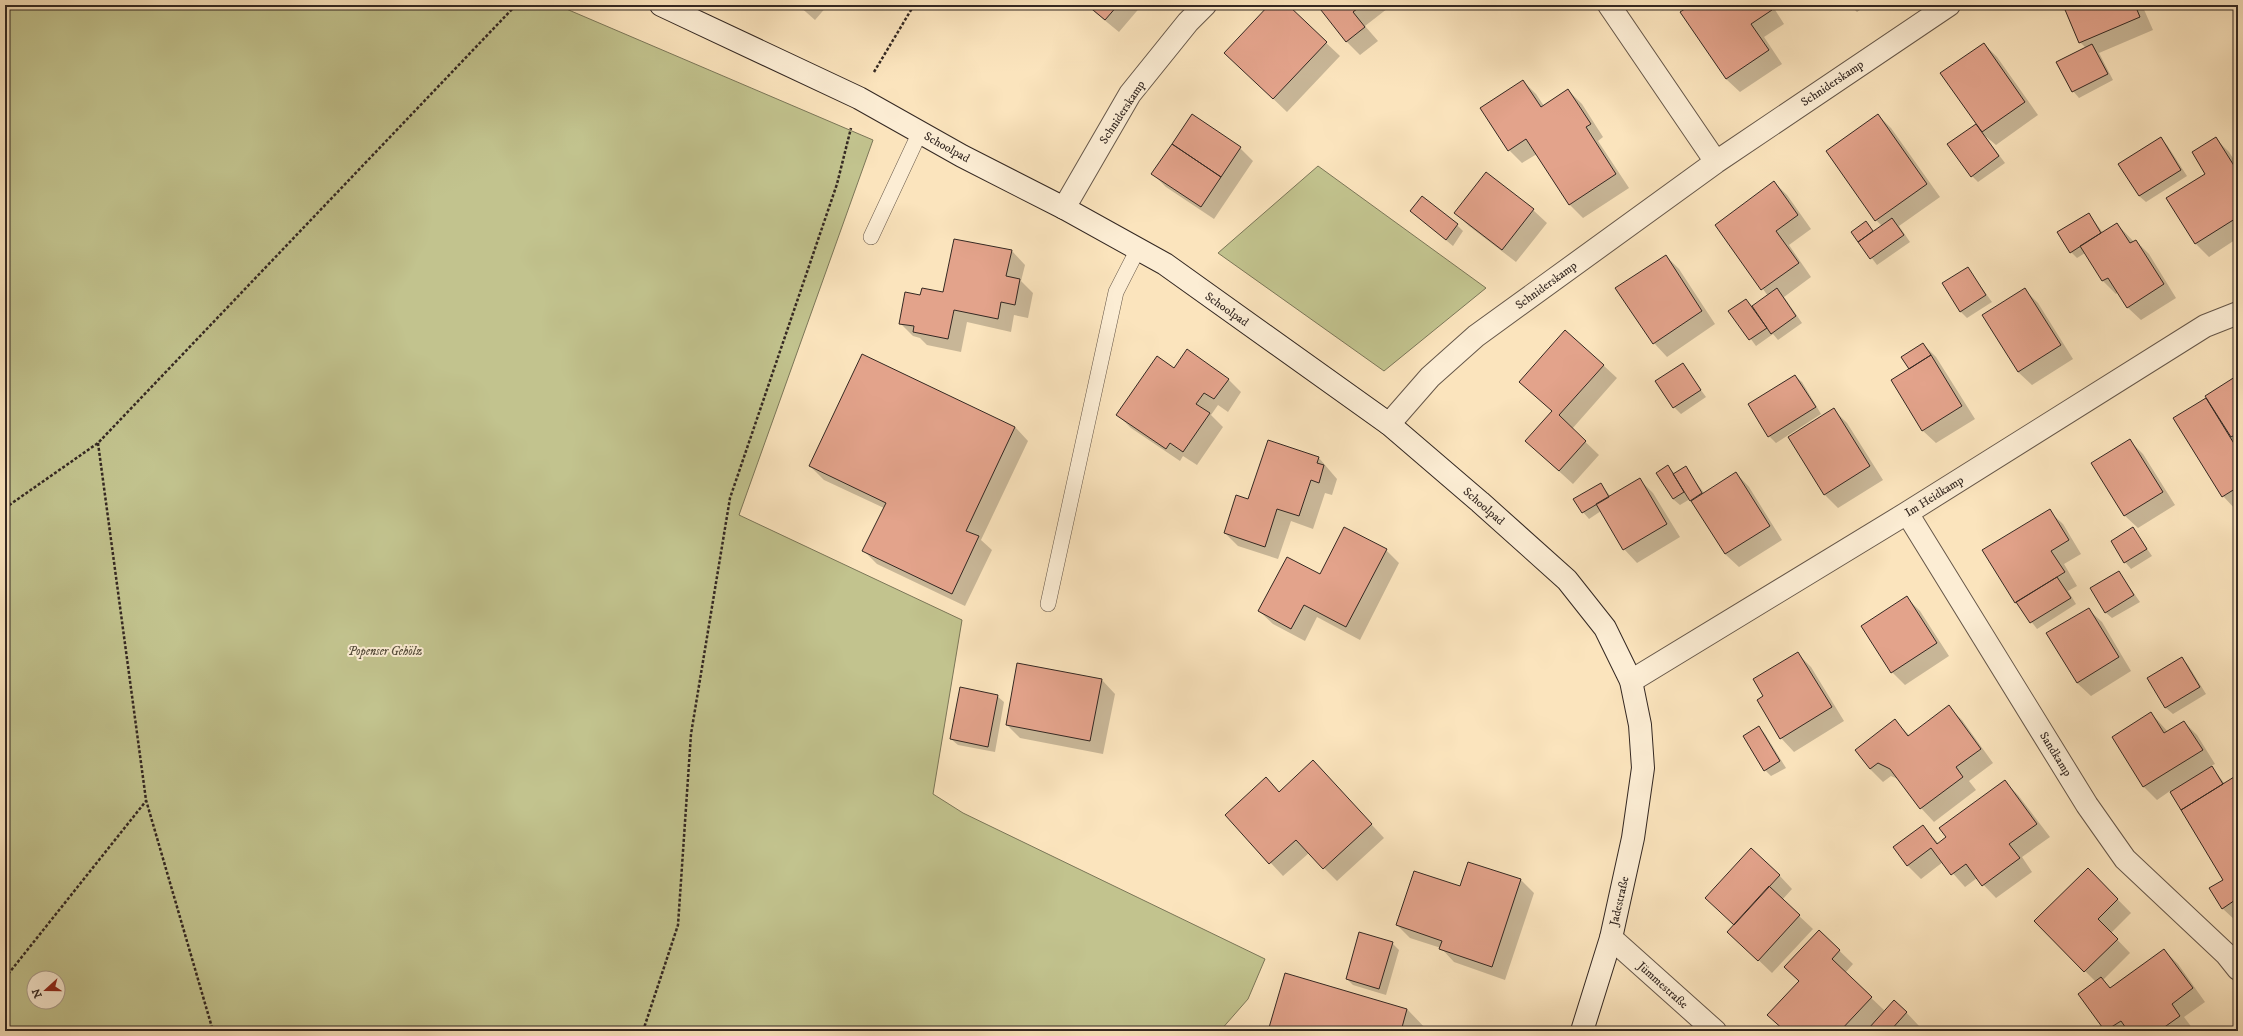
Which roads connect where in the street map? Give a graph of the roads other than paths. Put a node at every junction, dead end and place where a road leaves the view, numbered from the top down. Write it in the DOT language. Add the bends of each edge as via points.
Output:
graph roads {
  1 [pos="661,5"];
  2 [pos="1205,5"];
  3 [pos="1609,5"];
  4 [pos="1949,5"];
  5 [pos="920,132"];
  6 [pos="1716,162"];
  7 [pos="1064,208"];
  8 [pos="870,237"];
  9 [pos="1138,249"];
  10 [pos="2238,313"];
  11 [pos="1389,424"];
  12 [pos="1907,513"];
  13 [pos="1048,604"];
  14 [pos="1631,681"];
  15 [pos="1643,768"];
  16 [pos="1611,938"];
  17 [pos="2238,969"];
  18 [pos="1582,1031"];
  19 [pos="1715,1031"];
  1 -- 5 [label="street, Schoolpad" via="859,98"];
  2 -- 7 [label="street, Schniderskamp" via="1188,22 1130,94"];
  3 -- 6 [label="street"];
  4 -- 6 [label="street, Schniderskamp"];
  5 -- 7 [label="street, Schoolpad"];
  5 -- 8 [label="lane"];
  6 -- 11 [label="street, Schniderskamp" via="1476,336 1430,377"];
  7 -- 9 [label="street, Schoolpad"];
  9 -- 11 [label="street, Schoolpad" via="1165,264"];
  9 -- 13 [label="lane" via="1116,292"];
  10 -- 12 [label="street, Im Heidkamp" via="2205,326"];
  11 -- 14 [label="street, Schoolpad" via="1567,580 1605,628"];
  12 -- 14 [label="street, Im Heidkamp"];
  12 -- 17 [label="street, Sandkamp" via="2087,805 2125,859 2226,954"];
  14 -- 15 [label="street, Schoolpad" via="1640,726"];
  15 -- 16 [label="street, Jadestraße" via="1633,838"];
  16 -- 18 [label="street, Jadestraße"];
  16 -- 19 [label="street, Jümmestraße"];
}
